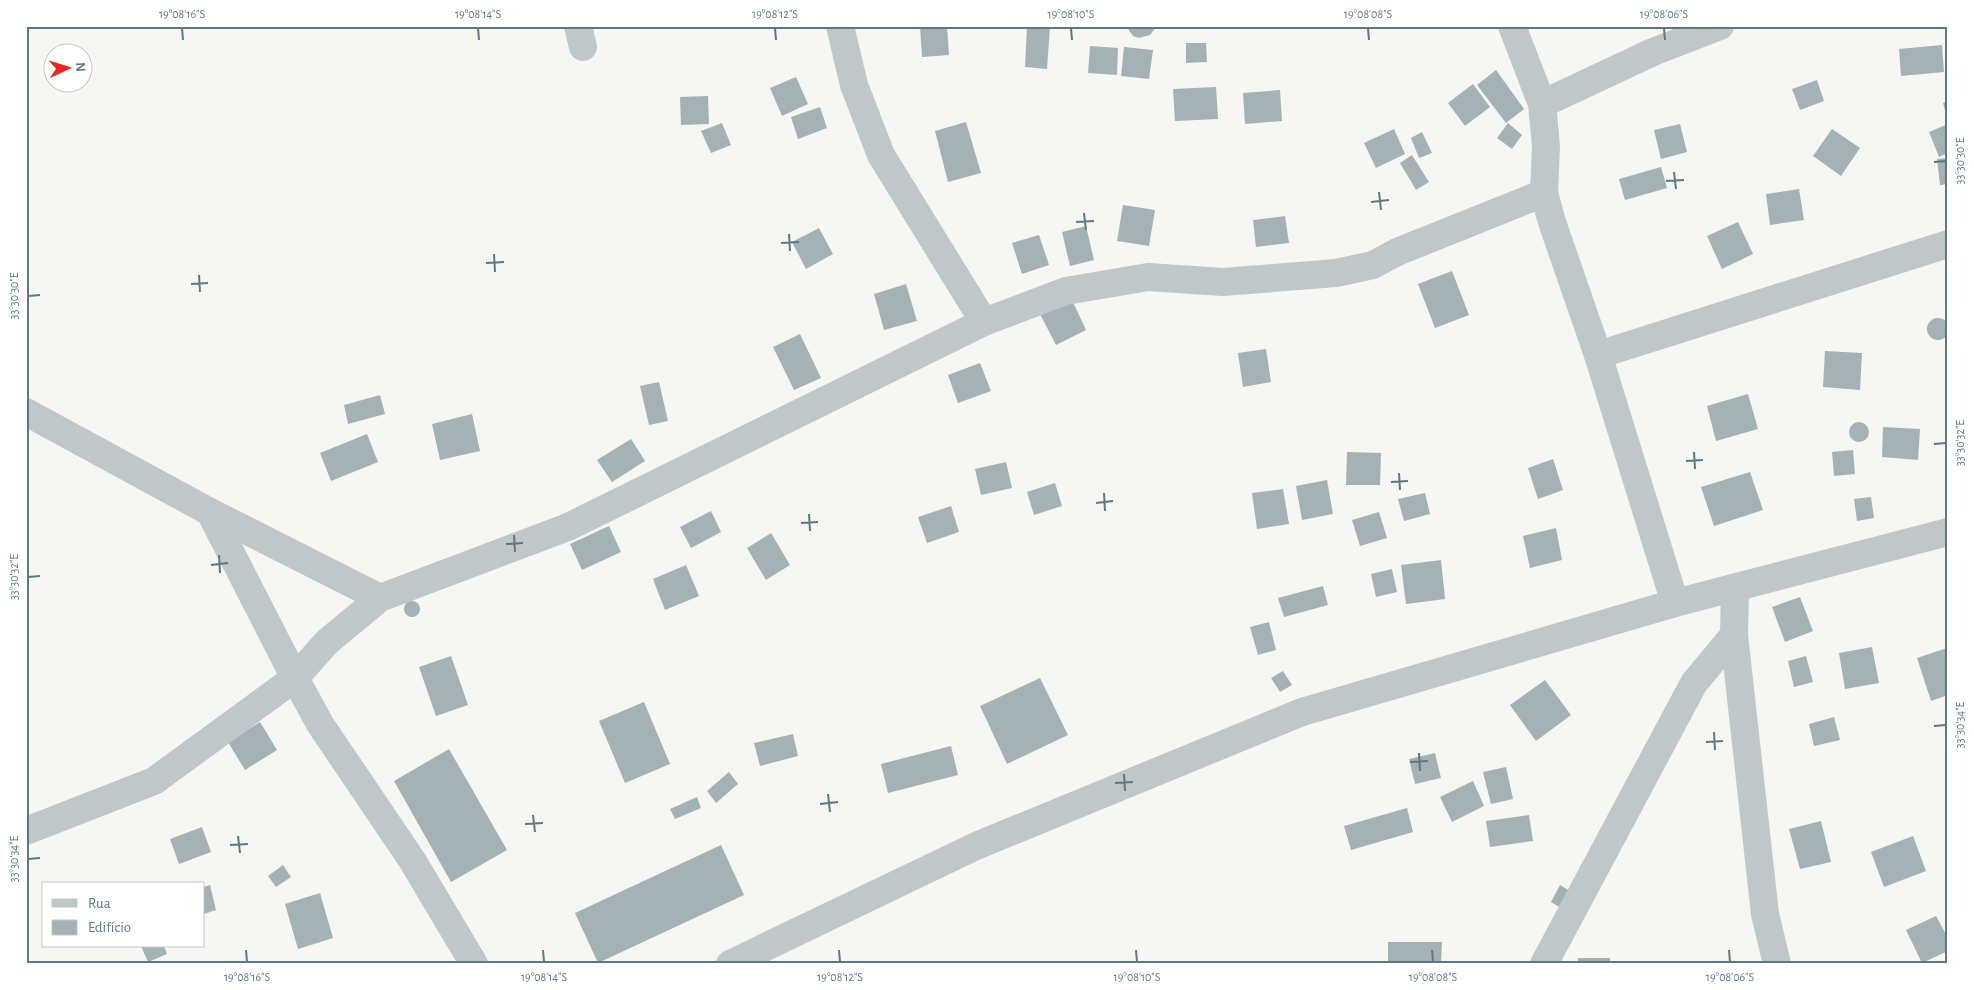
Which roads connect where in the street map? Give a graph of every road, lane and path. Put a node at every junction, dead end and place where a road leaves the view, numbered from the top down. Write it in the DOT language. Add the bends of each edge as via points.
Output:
graph roads {
  1 [pos="840,26"];
  2 [pos="1512,26"];
  3 [pos="1720,26"];
  4 [pos="1542,104"];
  5 [pos="1544,193"];
  6 [pos="1948,244"];
  7 [pos="984,322"];
  8 [pos="1598,355"];
  9 [pos="26,412"];
  10 [pos="210,512"];
  11 [pos="1948,532"];
  12 [pos="1734,588"];
  13 [pos="380,598"];
  14 [pos="1675,603"];
  15 [pos="1734,635"];
  16 [pos="295,678"];
  17 [pos="26,831"];
  18 [pos="474,964"];
  19 [pos="730,964"];
  20 [pos="1544,964"];
  21 [pos="1777,964"];
  1 -- 7 [label="street" via="854,85 881,154"];
  2 -- 4 [label="street"];
  3 -- 4 [label="street" via="1653,52"];
  4 -- 5 [label="street" via="1546,146"];
  5 -- 7 [label="street" via="1397,252 1373,265 1336,273 1223,282 1148,277 1066,291"];
  5 -- 8 [label="street"];
  6 -- 8 [label="street"];
  7 -- 13 [label="street" via="568,527"];
  8 -- 14 [label="street"];
  9 -- 10 [label="street"];
  10 -- 13 [label="street"];
  10 -- 16 [label="street"];
  11 -- 12 [label="street"];
  12 -- 14 [label="street"];
  12 -- 15 [label="street"];
  13 -- 16 [label="street" via="327,642"];
  14 -- 19 [label="street" via="1302,712 976,846"];
  15 -- 20 [label="street" via="1694,682"];
  15 -- 21 [label="street" via="1765,914"];
  16 -- 17 [label="street" via="154,781"];
  16 -- 18 [label="street" via="320,724 412,860"];
}
